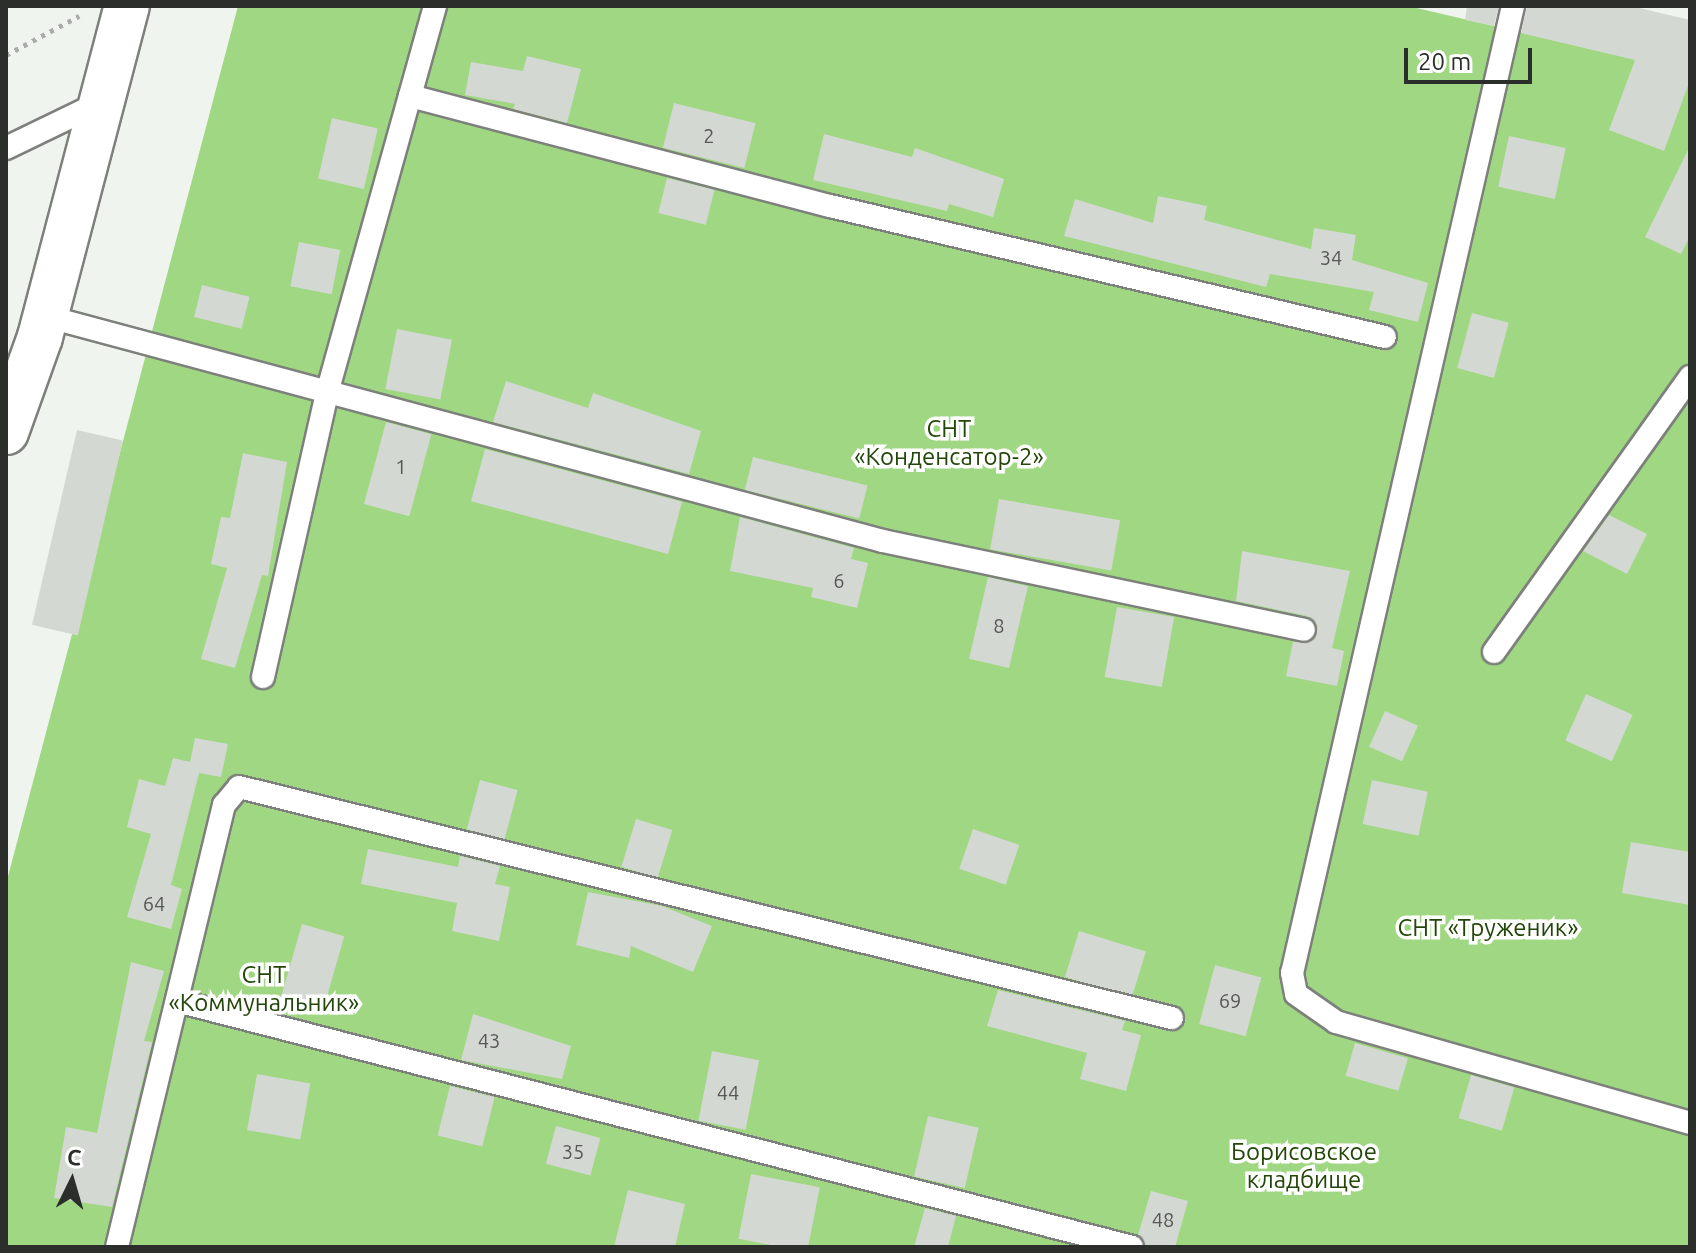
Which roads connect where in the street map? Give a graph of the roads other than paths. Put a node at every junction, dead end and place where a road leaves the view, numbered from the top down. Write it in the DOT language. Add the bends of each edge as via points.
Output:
graph roads {
  1 [pos="435,6"];
  2 [pos="1513,6"];
  3 [pos="106,10"];
  4 [pos="410,96"];
  5 [pos="102,101"];
  6 [pos="6,148"];
  7 [pos="45,316"];
  8 [pos="1385,337"];
  9 [pos="1690,377"];
  10 [pos="327,393"];
  11 [pos="6,432"];
  12 [pos="1304,630"];
  13 [pos="1494,652"];
  14 [pos="263,677"];
  15 [pos="177,1001"];
  16 [pos="1172,1018"];
  17 [pos="1690,1123"];
  18 [pos="117,1247"];
  19 [pos="1132,1247"];
  1 -- 4 [label="lane"];
  2 -- 17 [label="lane" via="1292,973 1296,994 1336,1022"];
  3 -- 5 [label="street"];
  4 -- 8 [label="lane" via="830,206"];
  4 -- 10 [label="lane"];
  5 -- 6 [label="lane"];
  5 -- 7 [label="street"];
  7 -- 10 [label="lane"];
  7 -- 11 [label="street"];
  9 -- 13 [label="lane"];
  10 -- 12 [label="lane" via="437,417 883,541"];
  10 -- 14 [label="lane"];
  15 -- 16 [label="lane" via="224,805 239,787"];
  15 -- 18 [label="lane"];
  15 -- 19 [label="lane"];
}
